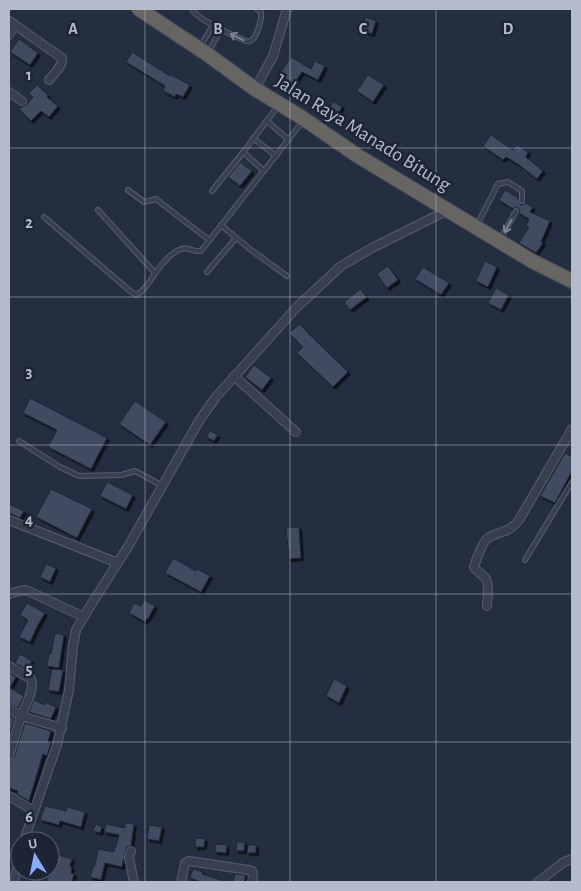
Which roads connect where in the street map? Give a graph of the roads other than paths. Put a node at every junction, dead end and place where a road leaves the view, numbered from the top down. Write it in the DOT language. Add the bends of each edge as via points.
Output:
graph roads {
  1 [pos="139,9"];
  2 [pos="192,9"];
  3 [pos="257,9"];
  4 [pos="287,9"];
  5 [pos="12,23"];
  6 [pos="213,25"];
  7 [pos="221,29"];
  8 [pos="9,34"];
  9 [pos="203,52"];
  10 [pos="49,80"];
  11 [pos="255,89"];
  12 [pos="9,92"];
  13 [pos="22,101"];
  14 [pos="279,104"];
  15 [pos="305,120"];
  16 [pos="267,121"];
  17 [pos="254,138"];
  18 [pos="289,140"];
  19 [pos="243,152"];
  20 [pos="276,156"];
  21 [pos="264,171"];
  22 [pos="128,190"];
  23 [pos="212,191"];
  24 [pos="522,200"];
  25 [pos="98,210"];
  26 [pos="448,210"];
  27 [pos="516,211"];
  28 [pos="44,217"];
  29 [pos="221,225"];
  30 [pos="476,226"];
  31 [pos="236,238"];
  32 [pos="209,240"];
  33 [pos="500,241"];
  34 [pos="207,272"];
  35 [pos="155,273"];
  36 [pos="286,276"];
  37 [pos="572,281"];
  38 [pos="234,376"];
  39 [pos="572,428"];
  40 [pos="296,432"];
  41 [pos="19,441"];
  42 [pos="572,482"];
  43 [pos="163,486"];
  44 [pos="9,520"];
  45 [pos="525,560"];
  46 [pos="118,562"];
  47 [pos="9,594"];
  48 [pos="487,606"];
  49 [pos="84,617"];
  50 [pos="9,666"];
  51 [pos="9,709"];
  52 [pos="21,716"];
  53 [pos="62,728"];
  54 [pos="9,753"];
  55 [pos="9,796"];
  56 [pos="34,811"];
  57 [pos="27,831"];
  58 [pos="131,851"];
  59 [pos="572,858"];
  60 [pos="134,882"];
  61 [pos="181,882"];
  62 [pos="252,882"];
  63 [pos="538,882"];
  1 -- 9 [label="highway, Jalan Raya Manado Bitung"];
  2 -- 6 [label="lane"];
  3 -- 7 [label="lane, one-way" via="262,18 252,41"];
  4 -- 11 [label="street" via="274,56"];
  5 -- 8 [label="street"];
  5 -- 10 [label="street" via="62,58 61,65"];
  6 -- 7 [label="lane"];
  6 -- 9 [label="lane"];
  7 -- 9 [label="lane"];
  9 -- 11 [label="highway, Jalan Raya Manado Bitung"];
  11 -- 14 [label="highway, Jalan Raya Manado Bitung"];
  12 -- 13 [label="street"];
  14 -- 15 [label="highway, Jalan Raya Manado Bitung"];
  14 -- 16 [label="lane"];
  15 -- 18 [label="lane"];
  15 -- 26 [label="highway, Jalan Raya Manado Bitung"];
  16 -- 17 [label="lane"];
  16 -- 18 [label="lane"];
  17 -- 19 [label="lane"];
  17 -- 20 [label="lane"];
  18 -- 20 [label="lane"];
  19 -- 21 [label="lane"];
  19 -- 23 [label="lane"];
  20 -- 21 [label="lane"];
  21 -- 29 [label="lane"];
  22 -- 32 [label="lane" via="144,202 156,198"];
  24 -- 30 [label="lane" via="522,191 508,182 498,184"];
  25 -- 35 [label="lane"];
  26 -- 30 [label="highway, Jalan Raya Manado Bitung"];
  26 -- 38 [label="street" via="341,266 297,306"];
  27 -- 33 [label="lane, one-way"];
  28 -- 35 [label="lane" via="134,294 141,292"];
  29 -- 31 [label="lane"];
  29 -- 32 [label="lane"];
  30 -- 33 [label="highway, Jalan Raya Manado Bitung"];
  31 -- 34 [label="lane"];
  31 -- 36 [label="lane"];
  32 -- 35 [label="lane" via="201,251 186,248 178,251"];
  33 -- 37 [label="highway, Jalan Raya Manado Bitung"];
  38 -- 40 [label="street"];
  38 -- 43 [label="street" via="199,421"];
  39 -- 48 [label="street" via="514,526 485,540 474,567 486,578"];
  41 -- 43 [label="lane" via="79,476 121,475 135,471"];
  42 -- 45 [label="lane"];
  43 -- 46 [label="street"];
  44 -- 46 [label="street"];
  46 -- 49 [label="street"];
  47 -- 49 [label="street" via="26,590"];
  49 -- 53 [label="street" via="76,630"];
  50 -- 52 [label="street" via="32,682"];
  51 -- 52 [label="street"];
  52 -- 53 [label="street"];
  52 -- 54 [label="street"];
  53 -- 56 [label="street"];
  55 -- 56 [label="street"];
  56 -- 57 [label="street"];
  58 -- 60 [label="street" via="129,858"];
  59 -- 63 [label="street"];
  61 -- 62 [label="street" via="184,863 188,861 249,870 253,874"];
}
